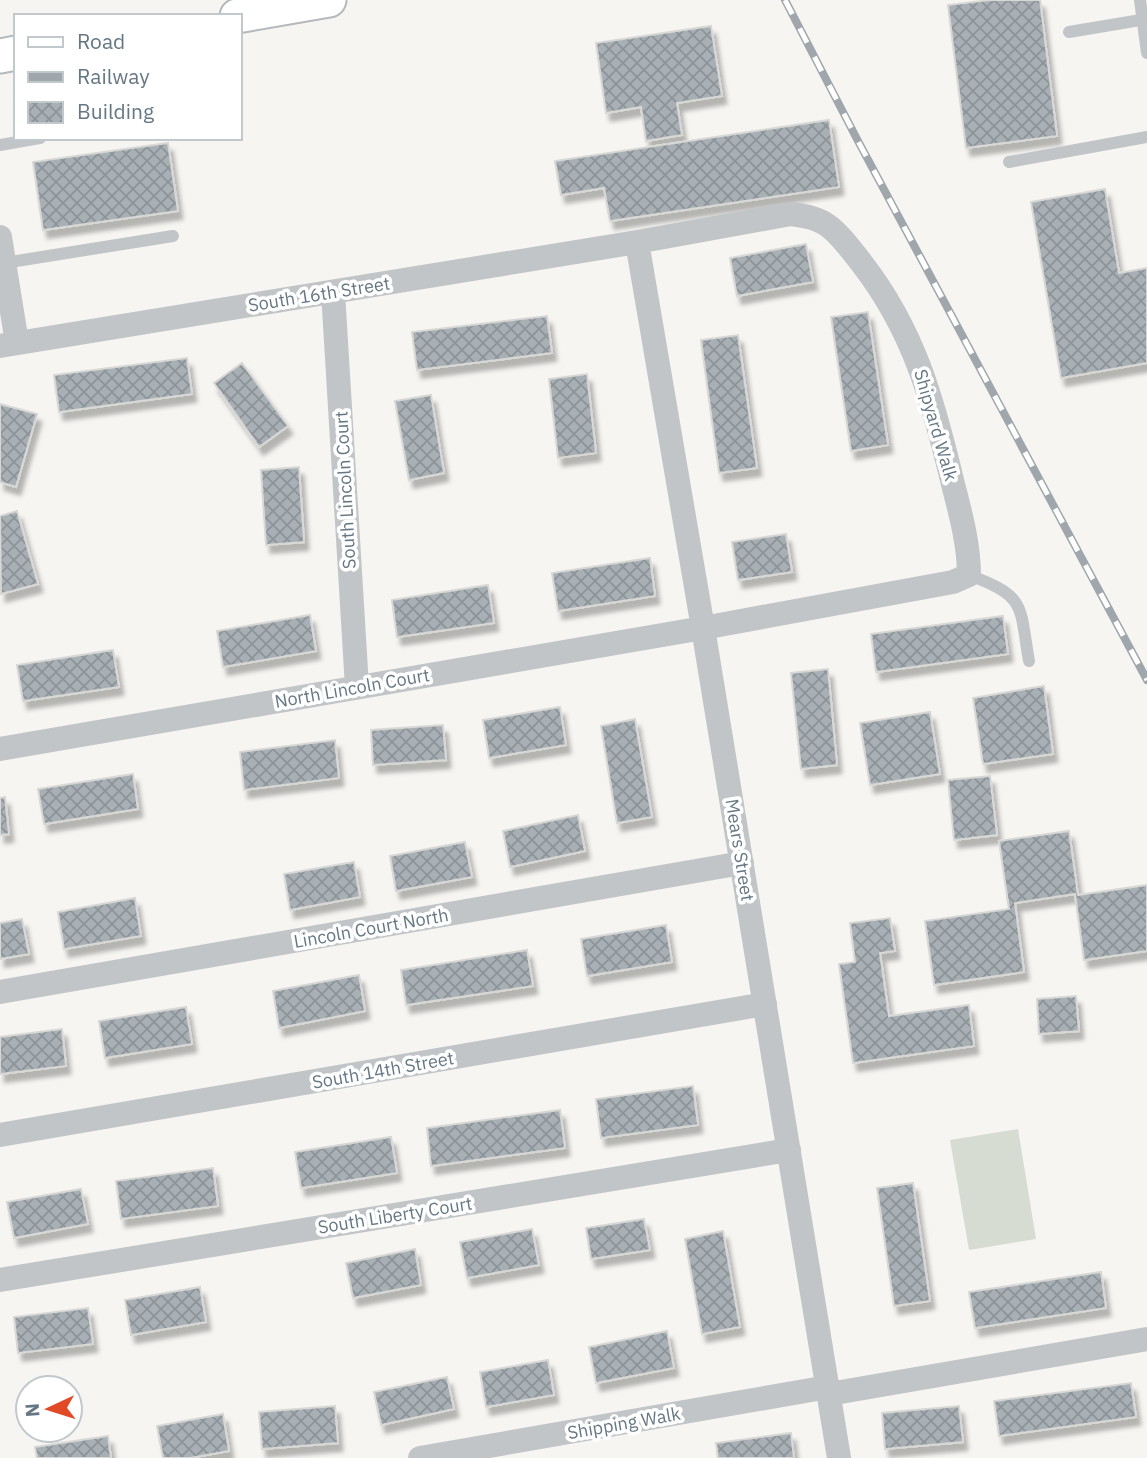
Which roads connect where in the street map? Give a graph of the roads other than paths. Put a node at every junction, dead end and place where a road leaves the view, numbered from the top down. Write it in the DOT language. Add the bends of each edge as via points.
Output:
graph roads {
  1 [pos="329,0"];
  2 [pos="1140,0"];
  3 [pos="279,4"];
  4 [pos="242,15"];
  5 [pos="1145,20"];
  6 [pos="1069,33"];
  7 [pos="1147,53"];
  8 [pos="1147,137"];
  9 [pos="29,140"];
  10 [pos="0,145"];
  11 [pos="1009,162"];
  12 [pos="173,236"];
  13 [pos="0,237"];
  14 [pos="637,242"];
  15 [pos="4,263"];
  16 [pos="333,292"];
  17 [pos="9,345"];
  18 [pos="969,575"];
  19 [pos="703,628"];
  20 [pos="1029,661"];
  21 [pos="357,687"];
  22 [pos="1,744"];
  23 [pos="742,863"];
  24 [pos="0,992"];
  25 [pos="765,1004"];
  26 [pos="0,1135"];
  27 [pos="789,1150"];
  28 [pos="0,1280"];
  29 [pos="1147,1339"];
  30 [pos="828,1390"];
  31 [pos="420,1458"];
  32 [pos="839,1458"];
  1 -- 3 [label="main road"];
  2 -- 5 [label="lane"];
  3 -- 4 [label="main road"];
  5 -- 6 [label="lane"];
  5 -- 7 [label="lane"];
  8 -- 11 [label="lane"];
  9 -- 10 [label="lane"];
  12 -- 15 [label="lane"];
  13 -- 15 [label="street"];
  14 -- 16 [label="street, South 16th Street"];
  14 -- 18 [label="street, Shipyard Walk" via="791,214 813,217 830,227 882,289 927,384 964,528"];
  14 -- 19 [label="street, Mears Street"];
  15 -- 17 [label="street"];
  16 -- 17 [label="street, South 16th Street"];
  16 -- 21 [label="street, South Lincoln Court"];
  18 -- 19 [label="street" via="953,582"];
  18 -- 20 [label="lane" via="1010,594 1019,606"];
  19 -- 21 [label="street, North Lincoln Court"];
  19 -- 23 [label="street, Mears Street"];
  21 -- 22 [label="street, North Lincoln Court"];
  23 -- 24 [label="street, Lincoln Court North"];
  23 -- 25 [label="street, Mears Street"];
  25 -- 26 [label="street, South 14th Street"];
  25 -- 27 [label="street, Mears Street"];
  27 -- 28 [label="street, South Liberty Court"];
  27 -- 30 [label="street, Mears Street"];
  29 -- 30 [label="street, Shipping Walk"];
  30 -- 31 [label="street, Shipping Walk"];
  30 -- 32 [label="street, Mears Street"];
}
